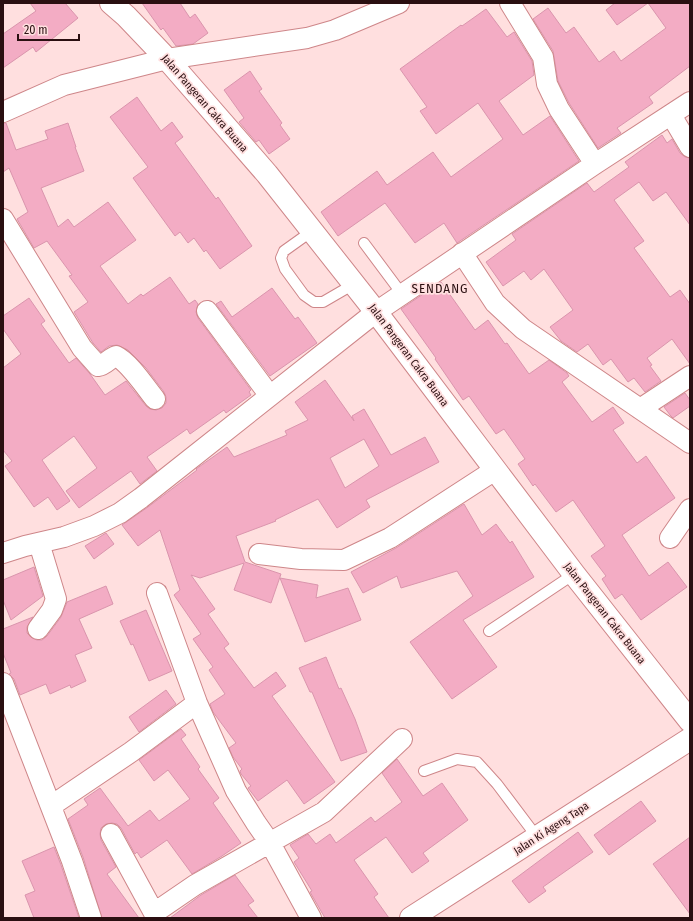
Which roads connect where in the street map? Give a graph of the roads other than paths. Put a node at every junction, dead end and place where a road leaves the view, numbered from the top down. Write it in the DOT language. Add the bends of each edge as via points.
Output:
graph roads {
  1 [pos="111,3"];
  2 [pos="399,3"];
  3 [pos="510,3"];
  4 [pos="167,59"];
  5 [pos="690,102"];
  6 [pos="3,112"];
  7 [pos="670,115"];
  8 [pos="690,147"];
  9 [pos="595,164"];
  10 [pos="3,219"];
  11 [pos="312,231"];
  12 [pos="364,243"];
  13 [pos="462,254"];
  14 [pos="354,284"];
  15 [pos="402,294"];
  16 [pos="207,311"];
  17 [pos="376,312"];
  18 [pos="690,376"];
  19 [pos="270,396"];
  20 [pos="155,399"];
  21 [pos="640,409"];
  22 [pos="690,444"];
  23 [pos="495,470"];
  24 [pos="690,509"];
  25 [pos="670,538"];
  26 [pos="39,543"];
  27 [pos="3,554"];
  28 [pos="259,554"];
  29 [pos="574,574"];
  30 [pos="157,593"];
  31 [pos="38,629"];
  32 [pos="489,632"];
  33 [pos="3,682"];
  34 [pos="197,703"];
  35 [pos="688,715"];
  36 [pos="402,739"];
  37 [pos="690,739"];
  38 [pos="424,771"];
  39 [pos="51,806"];
  40 [pos="111,834"];
  41 [pos="537,837"];
  42 [pos="270,843"];
  43 [pos="155,915"];
  44 [pos="91,918"];
  45 [pos="311,918"];
  46 [pos="411,918"];
  1 -- 4 [label="main road, Jalan Pangeran Cakra Buana"];
  2 -- 4 [label="street" via="336,30 307,38"];
  3 -- 9 [label="street" via="543,57 547,84 559,109"];
  4 -- 6 [label="street" via="64,85"];
  4 -- 11 [label="main road, Jalan Pangeran Cakra Buana" via="267,174"];
  5 -- 7 [label="street"];
  7 -- 8 [label="street"];
  7 -- 9 [label="street"];
  9 -- 13 [label="street"];
  10 -- 20 [label="street" via="82,348 98,366 112,357 120,358"];
  11 -- 14 [label="main road, Jalan Pangeran Cakra Buana"];
  11 -- 14 [label="lane" via="284,251 281,258 285,269 304,295 314,302 323,302"];
  12 -- 15 [label="lane"];
  13 -- 15 [label="street"];
  13 -- 21 [label="street" via="495,303 523,330"];
  14 -- 17 [label="main road, Jalan Pangeran Cakra Buana"];
  15 -- 17 [label="street"];
  16 -- 19 [label="street"];
  17 -- 19 [label="street"];
  17 -- 23 [label="main road, Jalan Pangeran Cakra Buana"];
  18 -- 21 [label="street"];
  19 -- 26 [label="street" via="120,513 94,526"];
  21 -- 22 [label="street"];
  23 -- 28 [label="street" via="390,538 344,560 301,559"];
  23 -- 29 [label="main road, Jalan Pangeran Cakra Buana"];
  24 -- 25 [label="street"];
  26 -- 27 [label="street"];
  26 -- 31 [label="street" via="56,599 52,610"];
  29 -- 32 [label="lane"];
  29 -- 35 [label="main road, Jalan Pangeran Cakra Buana"];
  30 -- 34 [label="street"];
  33 -- 39 [label="street"];
  34 -- 39 [label="street"];
  34 -- 42 [label="street" via="236,791"];
  36 -- 42 [label="street" via="324,812"];
  37 -- 41 [label="main road, Jalan Ki Ageng Tapa"];
  38 -- 41 [label="lane" via="457,759 477,762"];
  39 -- 44 [label="street"];
  40 -- 43 [label="street"];
  41 -- 46 [label="main road, Jalan Ki Ageng Tapa"];
  42 -- 43 [label="street" via="195,885"];
  42 -- 45 [label="street"];
}
